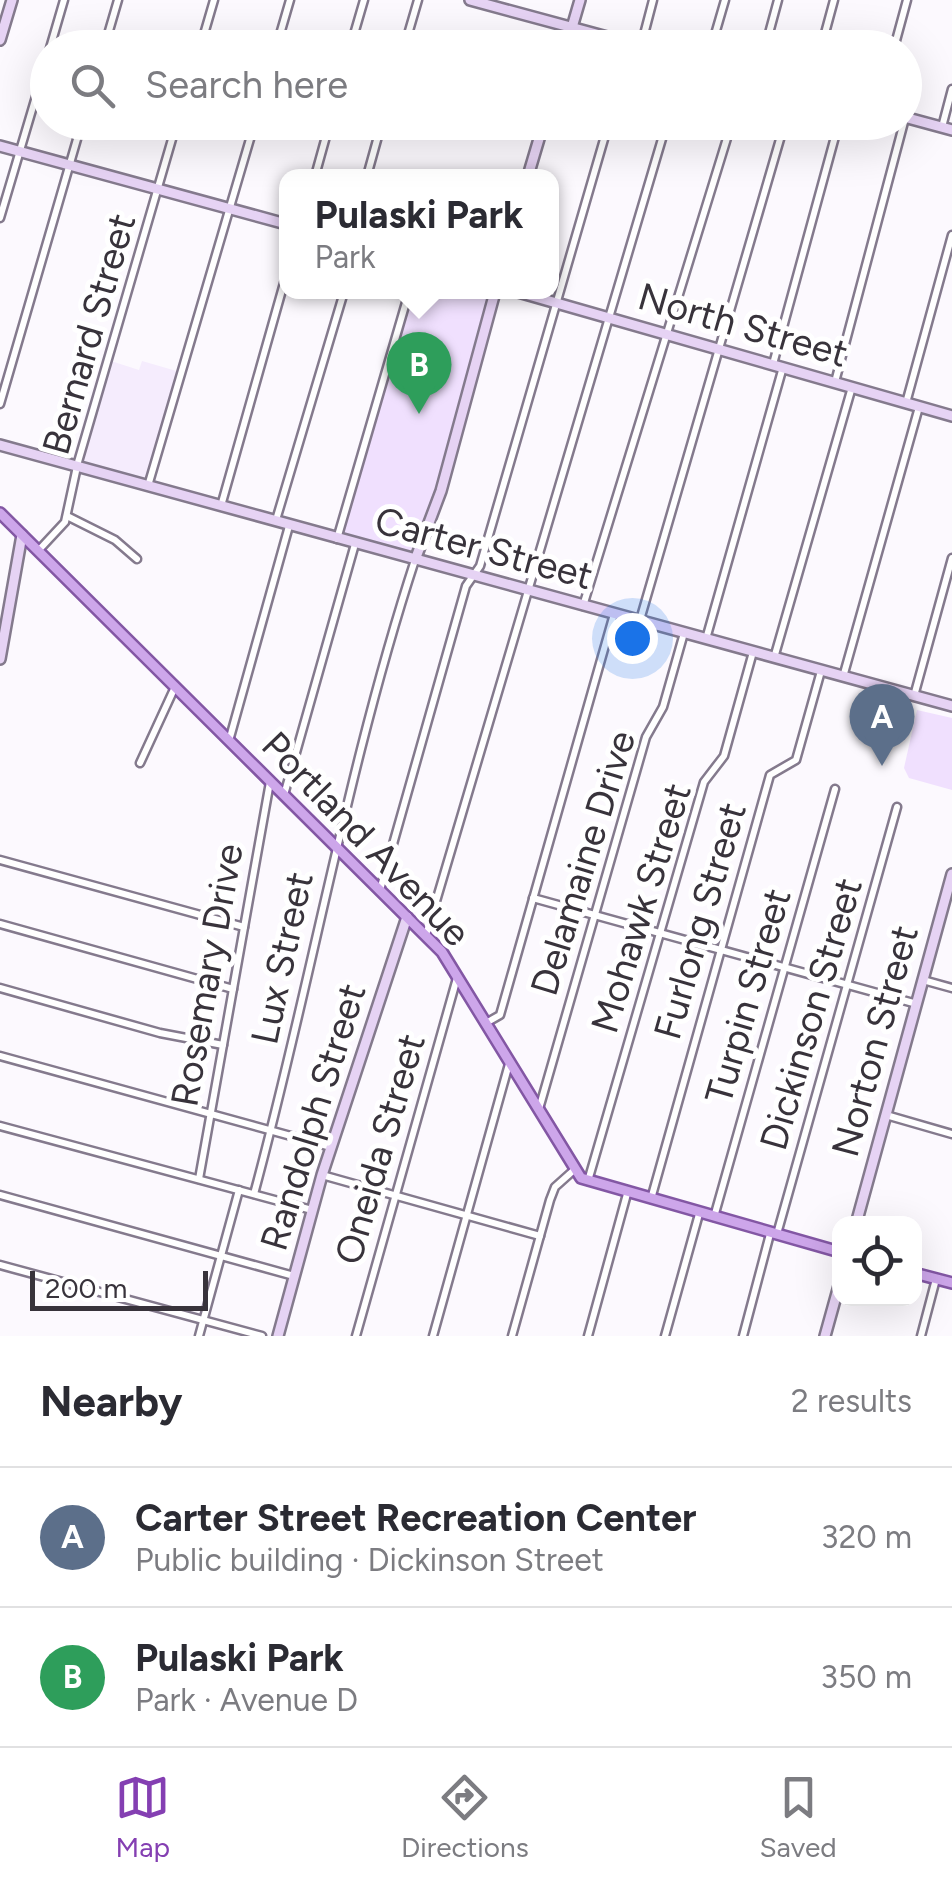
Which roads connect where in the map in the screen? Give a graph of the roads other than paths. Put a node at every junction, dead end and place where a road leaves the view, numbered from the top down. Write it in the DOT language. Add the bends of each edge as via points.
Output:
graph roads {
  1 [pos="12,0"];
  2 [pos="64,0"];
  3 [pos="118,0"];
  4 [pos="214,0"];
  5 [pos="290,0"];
  6 [pos="364,0"];
  7 [pos="418,0"];
  8 [pos="470,0"];
  9 [pos="580,0"];
  10 [pos="653,0"];
  11 [pos="724,0"];
  12 [pos="778,0"];
  13 [pos="834,0"];
  14 [pos="907,0"];
  15 [pos="572,27"];
  16 [pos="55,30"];
  17 [pos="109,30"];
  18 [pos="205,30"];
  19 [pos="281,30"];
  20 [pos="355,30"];
  21 [pos="409,30"];
  22 [pos="571,30"];
  23 [pos="582,30"];
  24 [pos="643,30"];
  25 [pos="716,30"];
  26 [pos="770,30"];
  27 [pos="826,30"];
  28 [pos="899,30"];
  29 [pos="0,40"];
  30 [pos="952,89"];
  31 [pos="30,116"];
  32 [pos="922,124"];
  33 [pos="947,129"];
  34 [pos="77,140"];
  35 [pos="172,140"];
  36 [pos="250,140"];
  37 [pos="325,140"];
  38 [pos="377,140"];
  39 [pos="539,140"];
  40 [pos="603,140"];
  41 [pos="662,140"];
  42 [pos="726,140"];
  43 [pos="779,140"];
  44 [pos="835,140"];
  45 [pos="900,140"];
  46 [pos="0,146"];
  47 [pos="19,152"];
  48 [pos="70,166"];
  49 [pos="317,169"];
  50 [pos="368,169"];
  51 [pos="530,169"];
  52 [pos="158,190"];
  53 [pos="230,209"];
  54 [pos="0,218"];
  55 [pos="279,222"];
  56 [pos="952,234"];
  57 [pos="559,292"];
  58 [pos="279,299"];
  59 [pos="342,299"];
  60 [pos="407,299"];
  61 [pos="493,299"];
  62 [pos="545,299"];
  63 [pos="557,299"];
  64 [pos="556,302"];
  65 [pos="610,317"];
  66 [pos="667,334"];
  67 [pos="722,350"];
  68 [pos="778,366"];
  69 [pos="834,382"];
  70 [pos="852,387"];
  71 [pos="906,403"];
  72 [pos="0,404"];
  73 [pos="919,407"];
  74 [pos="952,416"];
  75 [pos="0,445"];
  76 [pos="78,468"];
  77 [pos="148,488"];
  78 [pos="220,507"];
  79 [pos="0,513"];
  80 [pos="67,516"];
  81 [pos="276,522"];
  82 [pos="289,526"];
  83 [pos="22,535"];
  84 [pos="336,538"];
  85 [pos="355,544"];
  86 [pos="38,551"];
  87 [pos="952,558"];
  88 [pos="137,559"];
  89 [pos="414,560"];
  90 [pos="472,576"];
  91 [pos="527,591"];
  92 [pos="583,606"];
  93 [pos="614,614"];
  94 [pos="640,621"];
  95 [pos="684,633"];
  96 [pos="706,639"];
  97 [pos="753,652"];
  98 [pos="774,658"];
  99 [pos="0,659"];
  100 [pos="821,671"];
  101 [pos="843,677"];
  102 [pos="175,687"];
  103 [pos="914,696"];
  104 [pos="952,706"];
  105 [pos="229,741"];
  106 [pos="140,763"];
  107 [pos="270,781"];
  108 [pos="835,789"];
  109 [pos="284,794"];
  110 [pos="898,807"];
  111 [pos="334,845"];
  112 [pos="0,860"];
  113 [pos="952,874"];
  114 [pos="380,890"];
  115 [pos="533,898"];
  116 [pos="594,915"];
  117 [pos="407,916"];
  118 [pos="0,924"];
  119 [pos="244,927"];
  120 [pos="660,933"];
  121 [pos="426,935"];
  122 [pos="721,950"];
  123 [pos="784,968"];
  124 [pos="457,976"];
  125 [pos="923,980"];
  126 [pos="848,985"];
  127 [pos="0,988"];
  128 [pos="952,988"];
  129 [pos="233,989"];
  130 [pos="916,1004"];
  131 [pos="486,1023"];
  132 [pos="223,1045"];
  133 [pos="0,1056"];
  134 [pos="509,1063"];
  135 [pos="538,1111"];
  136 [pos="210,1114"];
  137 [pos="886,1115"];
  138 [pos="0,1126"];
  139 [pos="271,1130"];
  140 [pos="952,1134"];
  141 [pos="332,1147"];
  142 [pos="574,1170"];
  143 [pos="322,1175"];
  144 [pos="199,1179"];
  145 [pos="588,1182"];
  146 [pos="239,1190"];
  147 [pos="254,1194"];
  148 [pos="627,1194"];
  149 [pos="0,1195"];
  150 [pos="395,1196"];
  151 [pos="650,1200"];
  152 [pos="312,1210"];
  153 [pos="698,1214"];
  154 [pos="467,1216"];
  155 [pos="858,1216"];
  156 [pos="714,1218"];
  157 [pos="774,1234"];
  158 [pos="540,1236"];
  159 [pos="832,1250"];
  160 [pos="221,1256"];
  161 [pos="0,1265"];
  162 [pos="922,1275"];
  163 [pos="294,1276"];
  164 [pos="936,1279"];
  165 [pos="952,1283"];
  166 [pos="833,1306"];
  167 [pos="204,1321"];
  168 [pos="199,1336"];
  169 [pos="262,1336"];
  170 [pos="278,1336"];
  171 [pos="356,1336"];
  172 [pos="433,1336"];
  173 [pos="512,1336"];
  174 [pos="588,1336"];
  175 [pos="666,1336"];
  176 [pos="743,1336"];
  177 [pos="825,1336"];
  178 [pos="921,1336"];
  1 -- 29 [label="street"];
  2 -- 16 [label="street"];
  3 -- 17 [label="street"];
  4 -- 18 [label="street"];
  5 -- 19 [label="street"];
  6 -- 20 [label="street"];
  7 -- 21 [label="street"];
  8 -- 15 [label="street"];
  9 -- 15 [label="street"];
  10 -- 24 [label="street"];
  11 -- 25 [label="street"];
  12 -- 26 [label="street"];
  13 -- 27 [label="street"];
  14 -- 28 [label="street"];
  15 -- 22 [label="street"];
  15 -- 23 [label="street"];
  30 -- 33 [label="street"];
  31 -- 47 [label="street"];
  32 -- 33 [label="street"];
  34 -- 48 [label="street"];
  35 -- 52 [label="street, Bernard Street"];
  36 -- 53 [label="street"];
  37 -- 49 [label="street"];
  38 -- 50 [label="street"];
  39 -- 51 [label="street"];
  40 -- 57 [label="street"];
  41 -- 65 [label="street"];
  42 -- 66 [label="street"];
  43 -- 67 [label="street"];
  44 -- 68 [label="street"];
  45 -- 69 [label="street"];
  46 -- 47 [label="street"];
  47 -- 48 [label="street"];
  47 -- 54 [label="street"];
  48 -- 52 [label="street"];
  48 -- 72 [label="street"];
  52 -- 53 [label="street"];
  52 -- 76 [label="street, Bernard Street"];
  53 -- 55 [label="street"];
  53 -- 77 [label="street"];
  56 -- 71 [label="street"];
  58 -- 78 [label="street"];
  59 -- 81 [label="street"];
  60 -- 84 [label="street"];
  61 -- 89 [label="street" via="442,491"];
  62 -- 64 [label="street, North Street"];
  63 -- 64 [label="street"];
  64 -- 65 [label="street, North Street"];
  64 -- 90 [label="street"];
  65 -- 66 [label="street, North Street"];
  65 -- 91 [label="street"];
  66 -- 67 [label="street, North Street"];
  66 -- 92 [label="street"];
  67 -- 68 [label="street, North Street"];
  67 -- 94 [label="street"];
  68 -- 69 [label="street, North Street"];
  68 -- 96 [label="street"];
  69 -- 70 [label="street, North Street"];
  70 -- 71 [label="street, North Street"];
  70 -- 98 [label="street"];
  71 -- 73 [label="street, North Street"];
  73 -- 74 [label="street, North Street"];
  73 -- 101 [label="street"];
  75 -- 76 [label="street, Carter Street"];
  76 -- 77 [label="street, Carter Street"];
  76 -- 80 [label="street, Bernard Street"];
  77 -- 78 [label="street, Carter Street"];
  78 -- 81 [label="street, Carter Street"];
  79 -- 83 [label="main road, Portland Avenue"];
  80 -- 86 [label="street, Bernard Street"];
  80 -- 88 [label="street"];
  81 -- 82 [label="street, Carter Street"];
  82 -- 84 [label="street, Carter Street"];
  82 -- 105 [label="street"];
  83 -- 86 [label="main road, Portland Avenue"];
  83 -- 99 [label="street"];
  84 -- 85 [label="street, Carter Street"];
  85 -- 89 [label="street, Carter Street"];
  85 -- 109 [label="street"];
  86 -- 102 [label="main road, Portland Avenue"];
  87 -- 103 [label="street"];
  89 -- 90 [label="street, Carter Street"];
  89 -- 111 [label="street, Lux Street"];
  90 -- 91 [label="street, Carter Street"];
  90 -- 114 [label="street"];
  91 -- 92 [label="street, Carter Street"];
  91 -- 121 [label="street"];
  92 -- 93 [label="street, Carter Street"];
  93 -- 94 [label="street, Carter Street"];
  93 -- 115 [label="street"];
  94 -- 95 [label="street, Carter Street"];
  95 -- 96 [label="street, Carter Street"];
  95 -- 116 [label="street, Delamaine Drive"];
  96 -- 97 [label="street, Carter Street"];
  97 -- 98 [label="street, Carter Street"];
  97 -- 120 [label="street, Mohawk Street" via="724,756 704,782"];
  98 -- 100 [label="street, Carter Street"];
  100 -- 101 [label="street, Carter Street"];
  100 -- 122 [label="street, Furlong Street" via="796,760 770,775"];
  101 -- 103 [label="street, Carter Street"];
  102 -- 105 [label="main road, Portland Avenue"];
  102 -- 106 [label="street"];
  103 -- 104 [label="street, Carter Street"];
  105 -- 107 [label="main road, Portland Avenue"];
  107 -- 109 [label="main road, Portland Avenue"];
  107 -- 119 [label="street, Rosemary Drive"];
  108 -- 123 [label="street, Turpin Street"];
  109 -- 111 [label="main road, Portland Avenue"];
  110 -- 126 [label="street, Dickinson Street"];
  111 -- 114 [label="main road, Portland Avenue"];
  111 -- 139 [label="street, Lux Street"];
  112 -- 119 [label="street"];
  113 -- 125 [label="street, Norton Street"];
  114 -- 117 [label="main road, Portland Avenue"];
  115 -- 116 [label="street"];
  115 -- 131 [label="street" via="500,1015"];
  116 -- 120 [label="street"];
  116 -- 135 [label="street, Delamaine Drive"];
  117 -- 121 [label="main road, Portland Avenue"];
  117 -- 141 [label="street, Randolph Street"];
  118 -- 129 [label="street"];
  119 -- 129 [label="street, Rosemary Drive"];
  120 -- 122 [label="street"];
  120 -- 145 [label="street, Mohawk Street"];
  121 -- 124 [label="main road, Portland Avenue"];
  122 -- 123 [label="street"];
  122 -- 151 [label="street, Furlong Street"];
  123 -- 126 [label="street"];
  123 -- 156 [label="street, Turpin Street"];
  124 -- 131 [label="main road, Portland Avenue"];
  124 -- 150 [label="street, Oneida Street"];
  125 -- 128 [label="street"];
  125 -- 130 [label="street, Norton Street"];
  126 -- 130 [label="street"];
  126 -- 157 [label="street, Dickinson Street"];
  127 -- 132 [label="street"];
  129 -- 132 [label="street, Rosemary Drive"];
  130 -- 137 [label="street, Norton Street"];
  131 -- 134 [label="main road, Portland Avenue"];
  132 -- 136 [label="street, Rosemary Drive"];
  133 -- 136 [label="street"];
  134 -- 135 [label="main road, Portland Avenue"];
  134 -- 154 [label="street"];
  135 -- 142 [label="main road, Portland Avenue"];
  136 -- 139 [label="street"];
  136 -- 144 [label="street, Rosemary Drive"];
  137 -- 140 [label="street"];
  137 -- 155 [label="street, Norton Street"];
  138 -- 144 [label="street"];
  139 -- 141 [label="street"];
  139 -- 147 [label="street, Lux Street"];
  141 -- 143 [label="street, Randolph Street"];
  142 -- 145 [label="main road, Portland Avenue"];
  142 -- 158 [label="street" via="555,1186"];
  143 -- 150 [label="street"];
  143 -- 152 [label="street, Randolph Street"];
  144 -- 146 [label="street"];
  145 -- 148 [label="main road, Portland Avenue"];
  146 -- 147 [label="street"];
  146 -- 160 [label="street"];
  147 -- 152 [label="street"];
  148 -- 151 [label="main road, Portland Avenue"];
  148 -- 174 [label="street"];
  149 -- 160 [label="street"];
  150 -- 154 [label="street"];
  150 -- 171 [label="street, Oneida Street"];
  151 -- 153 [label="main road, Portland Avenue"];
  152 -- 163 [label="street, Randolph Street"];
  153 -- 156 [label="main road, Portland Avenue"];
  153 -- 175 [label="street"];
  154 -- 158 [label="street"];
  154 -- 172 [label="street"];
  156 -- 157 [label="main road, Portland Avenue"];
  157 -- 159 [label="main road, Portland Avenue"];
  157 -- 176 [label="street, Dickinson Street"];
  158 -- 173 [label="street"];
  160 -- 163 [label="street"];
  160 -- 167 [label="street"];
  161 -- 167 [label="street"];
  162 -- 164 [label="main road"];
  163 -- 170 [label="street, Randolph Street"];
  164 -- 165 [label="main road"];
  164 -- 178 [label="street"];
  166 -- 177 [label="street"];
  167 -- 168 [label="street"];
  167 -- 169 [label="street"];
}
